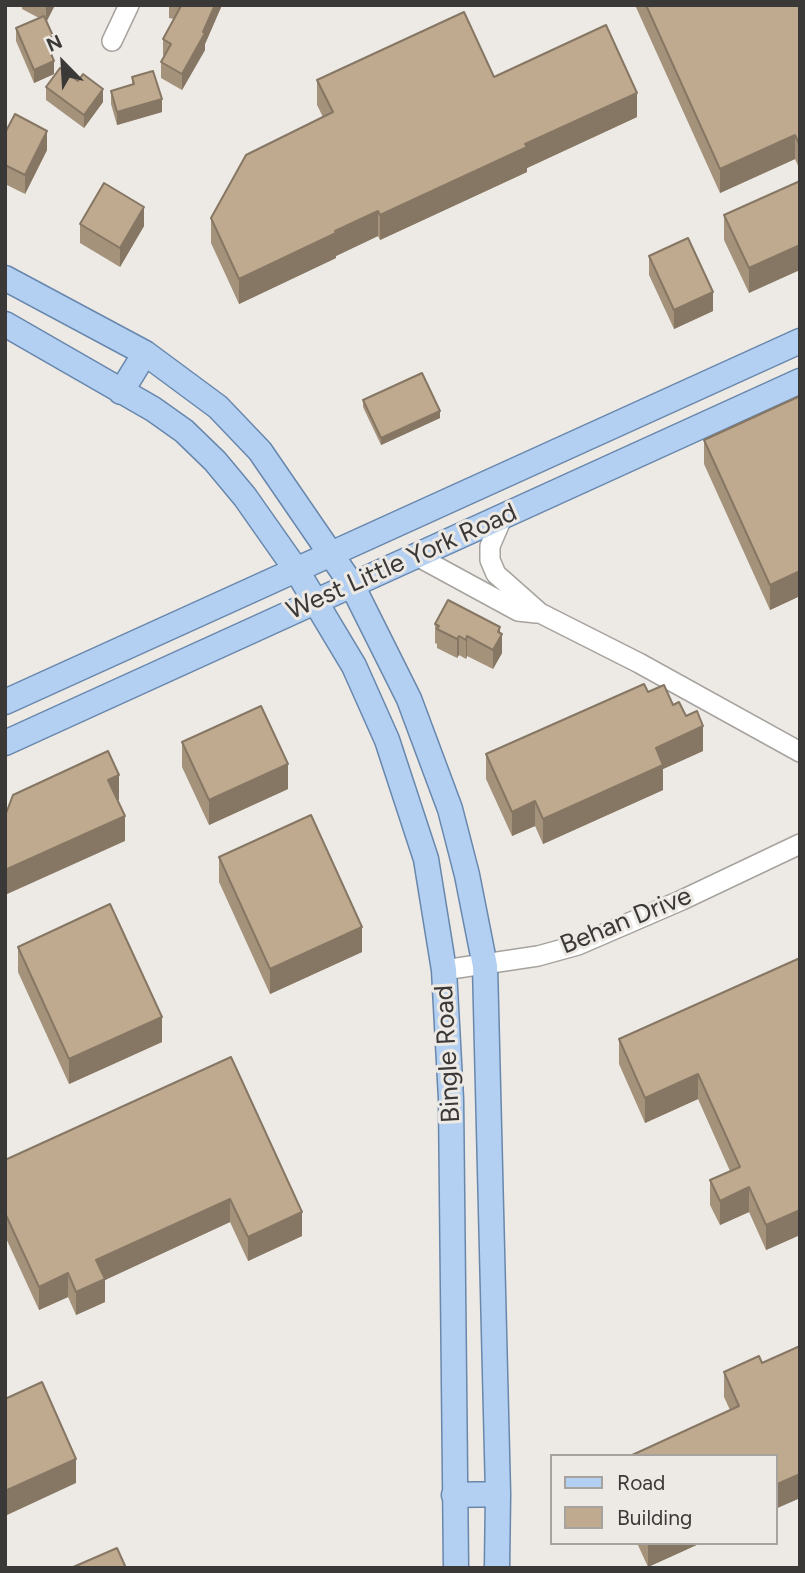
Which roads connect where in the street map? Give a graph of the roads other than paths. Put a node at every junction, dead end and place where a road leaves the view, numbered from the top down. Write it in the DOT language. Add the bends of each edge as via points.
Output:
graph roads {
  1 [pos="130,5"];
  2 [pos="112,41"];
  3 [pos="5,278"];
  4 [pos="5,324"];
  5 [pos="800,341"];
  6 [pos="145,353"];
  7 [pos="800,381"];
  8 [pos="121,392"];
  9 [pos="675,398"];
  10 [pos="690,430"];
  11 [pos="503,516"];
  12 [pos="332,553"];
  13 [pos="415,555"];
  14 [pos="297,571"];
  15 [pos="352,584"];
  16 [pos="315,601"];
  17 [pos="540,613"];
  18 [pos="5,702"];
  19 [pos="5,743"];
  20 [pos="800,752"];
  21 [pos="800,844"];
  22 [pos="485,966"];
  23 [pos="444,970"];
  24 [pos="498,1493"];
  25 [pos="454,1495"];
  26 [pos="456,1568"];
  27 [pos="497,1568"];
  1 -- 2 [label="street"];
  3 -- 6 [label="main road, Bingle Road"];
  4 -- 8 [label="main road, Bingle Road"];
  5 -- 9 [label="main road, West Little York Road"];
  6 -- 8 [label="main road"];
  6 -- 12 [label="main road, Bingle Road" via="218,407 260,451"];
  7 -- 10 [label="main road, West Little York Road"];
  8 -- 14 [label="main road, Bingle Road" via="184,431 215,461"];
  9 -- 10 [label="main road"];
  9 -- 12 [label="main road, West Little York Road"];
  10 -- 11 [label="main road, West Little York Road"];
  11 -- 13 [label="main road, West Little York Road"];
  11 -- 17 [label="street" via="490,546 496,574"];
  12 -- 14 [label="main road, West Little York Road"];
  12 -- 15 [label="main road, Bingle Road"];
  13 -- 15 [label="main road, West Little York Road"];
  13 -- 17 [label="street" via="518,611"];
  14 -- 16 [label="main road, Bingle Road"];
  14 -- 18 [label="main road, West Little York Road"];
  15 -- 16 [label="main road, West Little York Road"];
  15 -- 22 [label="main road, Bingle Road" via="409,699 450,809"];
  16 -- 19 [label="main road, West Little York Road"];
  16 -- 23 [label="main road, Bingle Road" via="354,666 387,740 426,859"];
  17 -- 20 [label="street"];
  21 -- 22 [label="street, Behan Drive" via="578,945"];
  22 -- 23 [label="street, Behan Drive"];
  22 -- 24 [label="main road, Bingle Road"];
  23 -- 25 [label="main road, Bingle Road" via="452,1100"];
  24 -- 25 [label="main road"];
  24 -- 27 [label="main road, Bingle Road"];
  25 -- 26 [label="main road, Bingle Road"];
}
